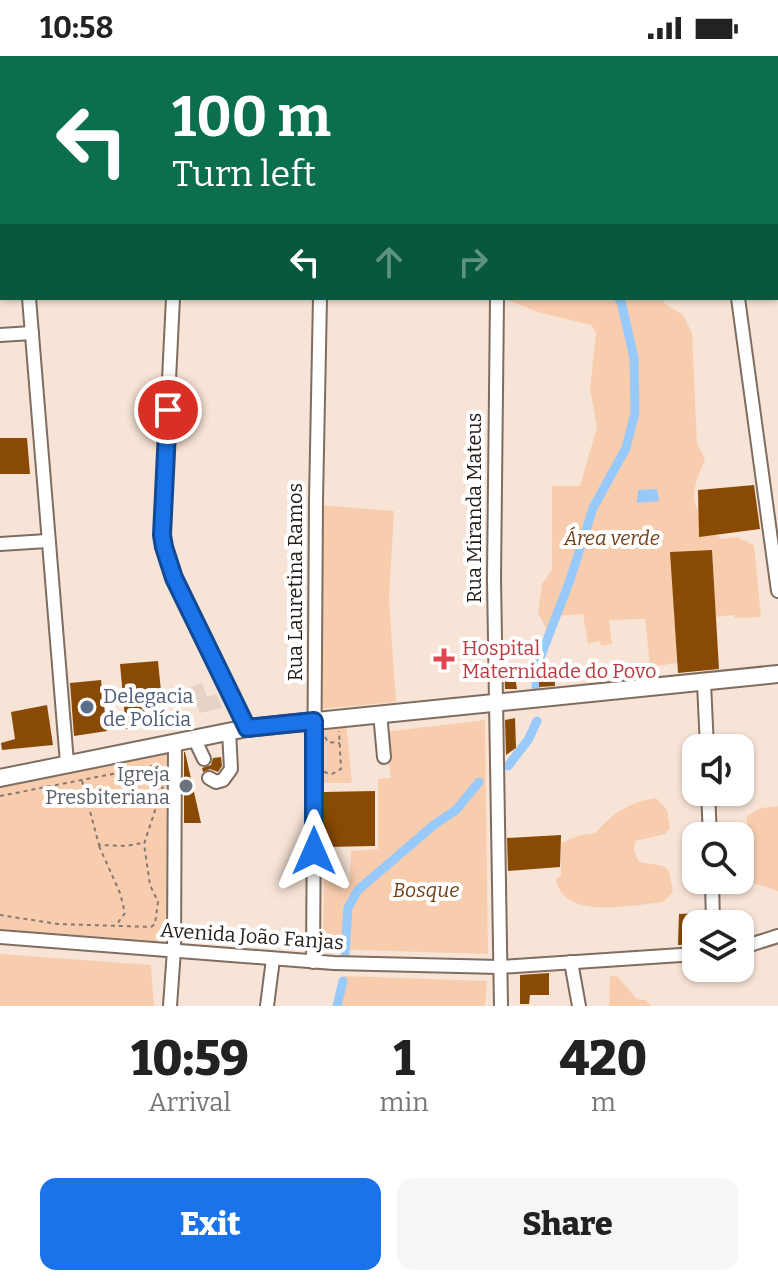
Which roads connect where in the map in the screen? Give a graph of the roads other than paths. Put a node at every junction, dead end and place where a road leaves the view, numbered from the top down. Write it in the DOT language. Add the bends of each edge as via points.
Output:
graph roads {
  1 [pos="29,300"];
  2 [pos="173,300"];
  3 [pos="320,300"];
  4 [pos="497,300"];
  5 [pos="738,300"];
  6 [pos="32,333"];
  7 [pos="0,335"];
  8 [pos="47,541"];
  9 [pos="0,544"];
  10 [pos="778,591"];
  11 [pos="778,674"];
  12 [pos="704,683"];
  13 [pos="495,703"];
  14 [pos="380,713"];
  15 [pos="318,721"];
  16 [pos="247,728"];
  17 [pos="229,731"];
  18 [pos="706,734"];
  19 [pos="194,738"];
  20 [pos="175,742"];
  21 [pos="384,757"];
  22 [pos="204,759"];
  23 [pos="67,763"];
  24 [pos="0,778"];
  25 [pos="209,778"];
  26 [pos="778,936"];
  27 [pos="0,937"];
  28 [pos="754,944"];
  29 [pos="174,950"];
  30 [pos="682,955"];
  31 [pos="273,959"];
  32 [pos="313,962"];
  33 [pos="565,963"];
  34 [pos="500,967"];
  35 [pos="170,1006"];
  36 [pos="267,1006"];
  37 [pos="501,1006"];
  38 [pos="579,1006"];
  1 -- 6 [label="street"];
  2 -- 16 [label="street" via="164,547"];
  3 -- 15 [label="street, Rua Lauretina Ramos"];
  4 -- 13 [label="street, Rua Miranda Mateus"];
  5 -- 10 [label="street"];
  6 -- 7 [label="street"];
  6 -- 8 [label="street"];
  8 -- 9 [label="street"];
  8 -- 23 [label="street"];
  11 -- 12 [label="main road"];
  12 -- 13 [label="main road"];
  12 -- 18 [label="street"];
  13 -- 14 [label="main road"];
  13 -- 34 [label="street, Rua Miranda Mateus"];
  14 -- 15 [label="main road"];
  14 -- 21 [label="street"];
  15 -- 16 [label="main road"];
  15 -- 32 [label="street, Rua Lauretina Ramos"];
  16 -- 17 [label="main road"];
  17 -- 19 [label="main road"];
  17 -- 25 [label="street" via="231,769 223,780"];
  19 -- 20 [label="main road"];
  19 -- 22 [label="street"];
  20 -- 23 [label="main road"];
  20 -- 29 [label="street"];
  23 -- 24 [label="main road"];
  26 -- 28 [label="street"];
  27 -- 29 [label="street, Avenida João Fanjas"];
  29 -- 31 [label="street, Avenida João Fanjas"];
  29 -- 35 [label="street"];
  30 -- 33 [label="street"];
  31 -- 32 [label="street, Avenida João Fanjas"];
  31 -- 36 [label="street"];
  32 -- 34 [label="street, Avenida João Fanjas"];
  33 -- 34 [label="street, Avenida João Fanjas"];
  33 -- 38 [label="street"];
  34 -- 37 [label="street, Rua Miranda Mateus"];
}
